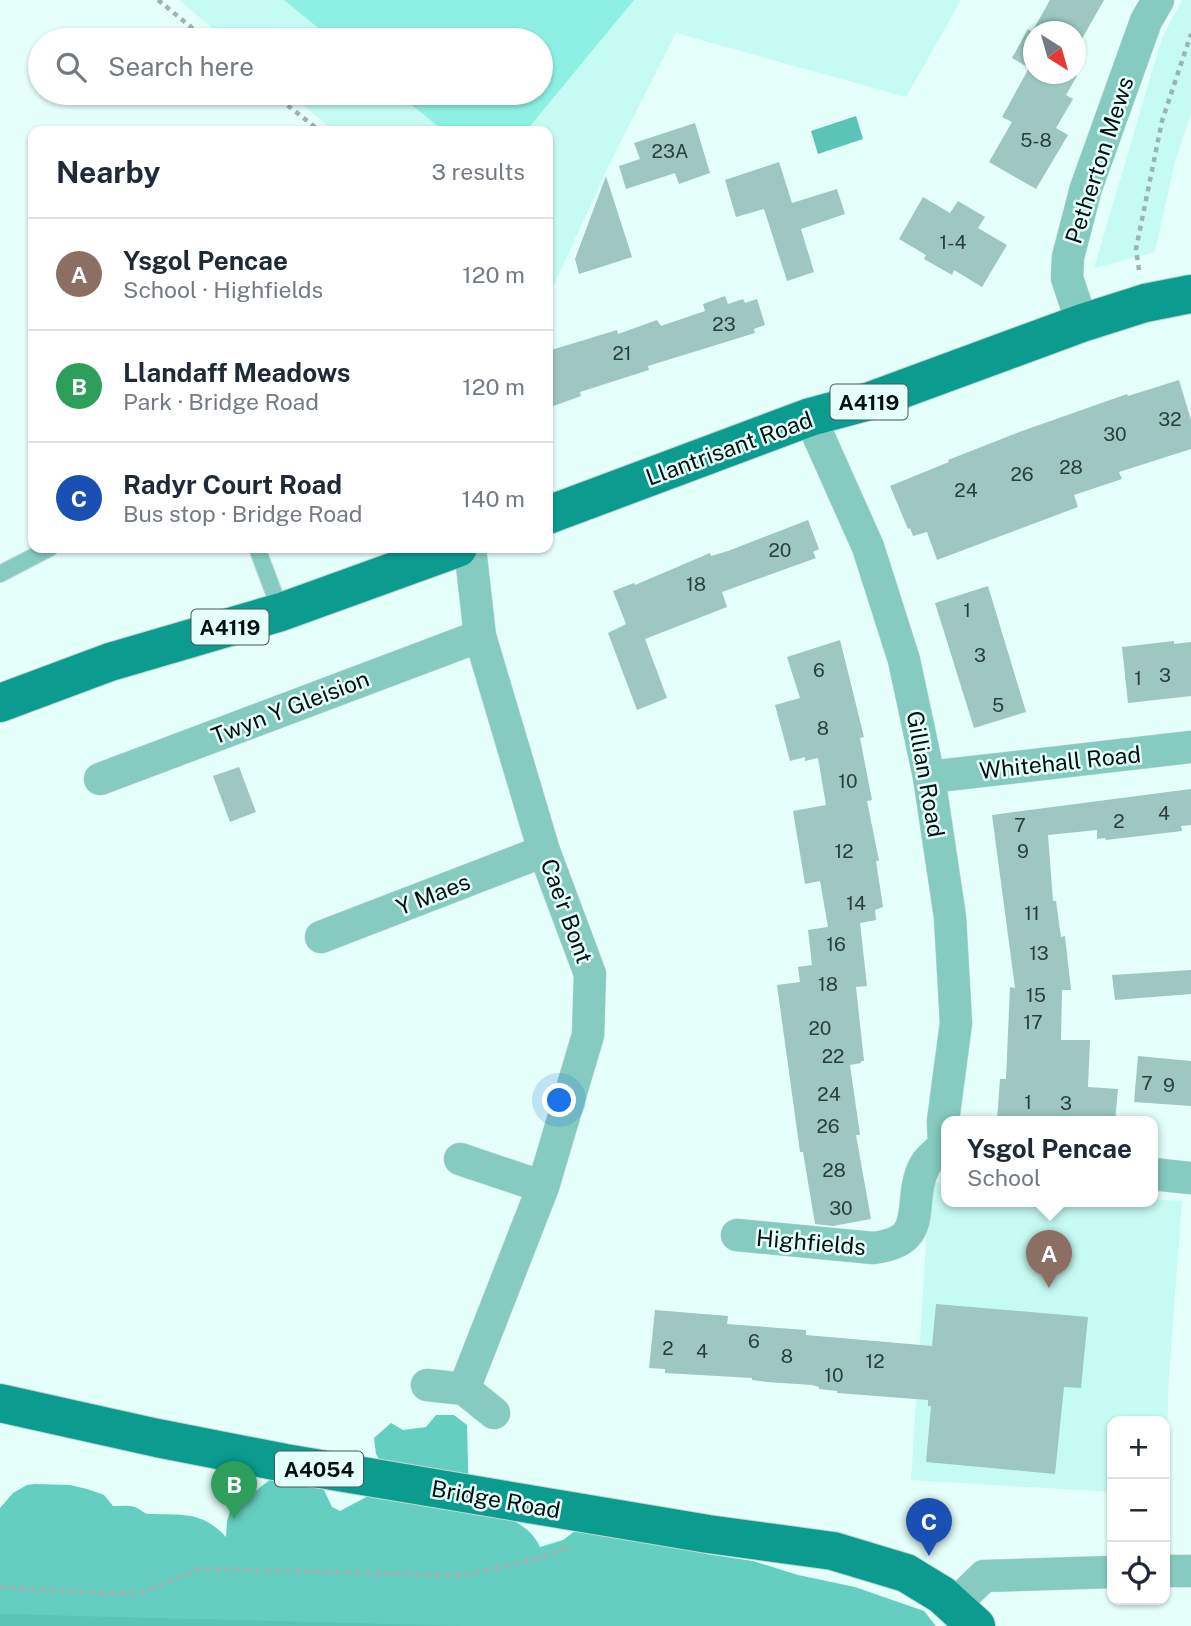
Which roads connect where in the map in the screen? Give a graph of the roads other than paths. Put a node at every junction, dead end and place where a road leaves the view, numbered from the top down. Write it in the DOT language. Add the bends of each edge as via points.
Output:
graph roads {
  1 [pos="1158,0"];
  2 [pos="1191,294"];
  3 [pos="1082,323"];
  4 [pos="810,417"];
  5 [pos="553,513"];
  6 [pos="40,553"];
  7 [pos="259,553"];
  8 [pos="444,553"];
  9 [pos="471,553"];
  10 [pos="0,574"];
  11 [pos="281,612"];
  12 [pos="480,636"];
  13 [pos="0,703"];
  14 [pos="1191,747"];
  15 [pos="929,777"];
  16 [pos="100,779"];
  17 [pos="544,851"];
  18 [pos="321,937"];
  19 [pos="944,1116"];
  20 [pos="941,1150"];
  21 [pos="460,1158"];
  22 [pos="1158,1175"];
  23 [pos="1191,1178"];
  24 [pos="543,1187"];
  25 [pos="737,1235"];
  26 [pos="426,1385"];
  27 [pos="464,1389"];
  28 [pos="0,1403"];
  29 [pos="494,1413"];
  30 [pos="1170,1571"];
  31 [pos="1191,1571"];
  32 [pos="1107,1572"];
  33 [pos="967,1617"];
  1 -- 3 [label="street, Petherton Mews" via="1146,21 1086,188 1068,257 1067,278"];
  2 -- 3 [label="main road, Llantrisant Road / A4119"];
  3 -- 4 [label="main road, Llantrisant Road / A4119" via="870,401"];
  4 -- 5 [label="main road, Llantrisant Road / A4119"];
  4 -- 15 [label="street, Gillian Road" via="868,547 904,660"];
  6 -- 10 [label="lane"];
  7 -- 11 [label="lane"];
  8 -- 11 [label="main road, A4119"];
  9 -- 12 [label="street, Cae'r Bont"];
  11 -- 13 [label="main road, A4119" via="110,662"];
  12 -- 16 [label="street, Twyn Y Gleision"];
  12 -- 17 [label="street, Cae'r Bont"];
  14 -- 15 [label="street, Whitehall Road"];
  15 -- 19 [label="street, Gillian Road" via="950,917 957,1023"];
  17 -- 18 [label="street, Y Maes"];
  17 -- 24 [label="street, Cae'r Bont" via="590,974 588,1035"];
  20 -- 25 [label="street, Highfields" via="926,1163 918,1183 914,1220 905,1239 890,1246"];
  21 -- 24 [label="street"];
  22 -- 23 [label="street"];
  24 -- 27 [label="street, Cae'r Bont"];
  26 -- 27 [label="street"];
  27 -- 29 [label="street"];
  28 -- 33 [label="main road, Bridge Road / A4054" via="285,1463 833,1551 906,1573"];
  30 -- 31 [label="street"];
  32 -- 33 [label="street" via="985,1576"];
}
